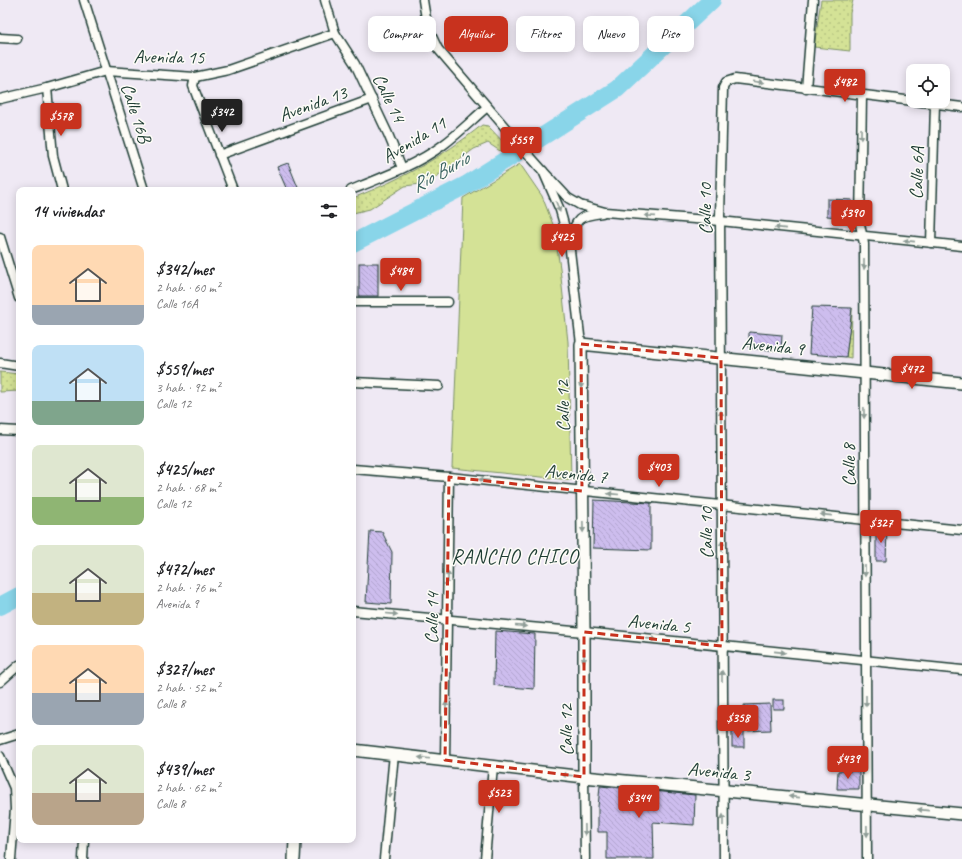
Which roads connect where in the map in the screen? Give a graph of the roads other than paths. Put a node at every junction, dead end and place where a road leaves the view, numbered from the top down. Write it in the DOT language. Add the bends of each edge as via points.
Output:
graph roads {
  1 [pos="84,0"];
  2 [pos="325,0"];
  3 [pos="423,0"];
  4 [pos="814,0"];
  5 [pos="335,33"];
  6 [pos="0,38"];
  7 [pos="17,39"];
  8 [pos="106,71"];
  9 [pos="195,77"];
  10 [pos="47,88"];
  11 [pos="806,88"];
  12 [pos="862,95"];
  13 [pos="0,99"];
  14 [pos="372,99"];
  15 [pos="906,100"];
  16 [pos="950,106"];
  17 [pos="487,107"];
  18 [pos="962,107"];
  19 [pos="935,108"];
  20 [pos="219,155"];
  21 [pos="402,168"];
  22 [pos="544,171"];
  23 [pos="61,187"];
  24 [pos="143,187"];
  25 [pos="232,187"];
  26 [pos="356,188"];
  27 [pos="605,212"];
  28 [pos="720,221"];
  29 [pos="862,236"];
  30 [pos="0,237"];
  31 [pos="569,242"];
  32 [pos="931,243"];
  33 [pos="962,246"];
  34 [pos="16,288"];
  35 [pos="356,302"];
  36 [pos="448,302"];
  37 [pos="581,344"];
  38 [pos="721,358"];
  39 [pos="0,363"];
  40 [pos="16,366"];
  41 [pos="864,374"];
  42 [pos="356,382"];
  43 [pos="962,384"];
  44 [pos="439,386"];
  45 [pos="0,430"];
  46 [pos="16,431"];
  47 [pos="356,469"];
  48 [pos="449,476"];
  49 [pos="582,491"];
  50 [pos="722,504"];
  51 [pos="865,519"];
  52 [pos="962,530"];
  53 [pos="356,611"];
  54 [pos="448,619"];
  55 [pos="584,632"];
  56 [pos="722,646"];
  57 [pos="865,660"];
  58 [pos="16,668"];
  59 [pos="962,670"];
  60 [pos="0,682"];
  61 [pos="16,735"];
  62 [pos="0,740"];
  63 [pos="356,750"];
  64 [pos="394,754"];
  65 [pos="0,756"];
  66 [pos="445,760"];
  67 [pos="493,766"];
  68 [pos="584,777"];
  69 [pos="723,790"];
  70 [pos="866,804"];
  71 [pos="962,814"];
  72 [pos="84,843"];
  73 [pos="295,843"];
  74 [pos="10,859"];
  75 [pos="84,859"];
  76 [pos="294,859"];
  77 [pos="384,859"];
  78 [pos="485,859"];
  79 [pos="585,859"];
  80 [pos="724,859"];
  81 [pos="867,859"];
  1 -- 8 [label="street, Calle 16B"];
  2 -- 5 [label="street, Calle 14"];
  3 -- 17 [label="street, Calle 12" via="429,33 438,49"];
  4 -- 11 [label="street"];
  5 -- 9 [label="street, Avenida 15" via="228,70"];
  5 -- 14 [label="street, Calle 14" via="355,64"];
  6 -- 7 [label="street"];
  8 -- 9 [label="street, Avenida 15"];
  8 -- 10 [label="street, Avenida 15"];
  8 -- 24 [label="street, Calle 16B"];
  9 -- 20 [label="street" via="193,86"];
  10 -- 13 [label="street, Avenida 15"];
  10 -- 23 [label="street" via="53,156"];
  11 -- 12 [label="street"];
  28 -- 11 [label="street, Calle 10, one-way" via="723,88 726,82 734,79"];
  12 -- 15 [label="street"];
  12 -- 29 [label="street, Calle 8, one-way"];
  14 -- 20 [label="street, Avenida 13"];
  14 -- 21 [label="street, Calle 14"];
  16 -- 18 [label="street"];
  17 -- 21 [label="street, Avenida 11" via="442,145"];
  17 -- 22 [label="street, Calle 12"];
  19 -- 32 [label="street, Calle 6A"];
  20 -- 25 [label="street"];
  21 -- 26 [label="street, Avenida 11"];
  22 -- 27 [label="street" via="568,198 580,205"];
  22 -- 31 [label="street, Calle 12, one-way" via="560,210"];
  28 -- 27 [label="street, one-way"];
  27 -- 31 [label="street" via="585,215 574,224"];
  29 -- 28 [label="street, one-way"];
  28 -- 38 [label="street, Calle 10"];
  32 -- 29 [label="street, one-way"];
  29 -- 41 [label="street, Calle 8, one-way"];
  30 -- 34 [label="street"];
  31 -- 37 [label="street, Calle 12"];
  32 -- 33 [label="street"];
  35 -- 36 [label="street"];
  37 -- 38 [label="street, Avenida 9"];
  37 -- 49 [label="street, Calle 12, one-way"];
  38 -- 41 [label="street, Avenida 9"];
  50 -- 38 [label="street, Calle 10, one-way"];
  39 -- 40 [label="street"];
  41 -- 43 [label="street, Avenida 9"];
  41 -- 51 [label="street, Calle 8, one-way"];
  42 -- 44 [label="street"];
  45 -- 46 [label="street"];
  47 -- 48 [label="street, Avenida 7"];
  49 -- 48 [label="street, Avenida 7, one-way"];
  54 -- 48 [label="street, Calle 14, one-way"];
  50 -- 49 [label="street, Avenida 7, one-way"];
  49 -- 55 [label="street, Calle 12, one-way"];
  51 -- 50 [label="street, Avenida 7, one-way"];
  56 -- 50 [label="street, Calle 10, one-way"];
  51 -- 52 [label="street, Avenida 7"];
  51 -- 57 [label="street, Calle 8, one-way"];
  53 -- 54 [label="street, Avenida 5, one-way"];
  54 -- 55 [label="street, Avenida 5, one-way"];
  66 -- 54 [label="street, Calle 14, one-way"];
  55 -- 56 [label="street, Avenida 5, one-way"];
  55 -- 68 [label="street, Calle 12, one-way"];
  56 -- 57 [label="street, Avenida 5, one-way"];
  69 -- 56 [label="street, Calle 10, one-way"];
  57 -- 59 [label="street, Avenida 5"];
  57 -- 70 [label="street, Calle 8, one-way"];
  58 -- 60 [label="street"];
  61 -- 62 [label="street"];
  63 -- 64 [label="street, Avenida 3"];
  66 -- 64 [label="street, Avenida 3, one-way"];
  64 -- 77 [label="street, one-way"];
  65 -- 74 [label="street" via="14,788 15,809"];
  66 -- 67 [label="street, Avenida 3"];
  68 -- 67 [label="street, Avenida 3, one-way"];
  67 -- 78 [label="street"];
  68 -- 69 [label="street, Avenida 3"];
  68 -- 79 [label="street, Calle 12, one-way"];
  70 -- 69 [label="street, Avenida 3, one-way"];
  80 -- 69 [label="street, Calle 10, one-way"];
  71 -- 70 [label="street, Avenida 3, one-way"];
  70 -- 81 [label="street, Calle 8, one-way"];
  72 -- 75 [label="street"];
  73 -- 76 [label="street"];
}
